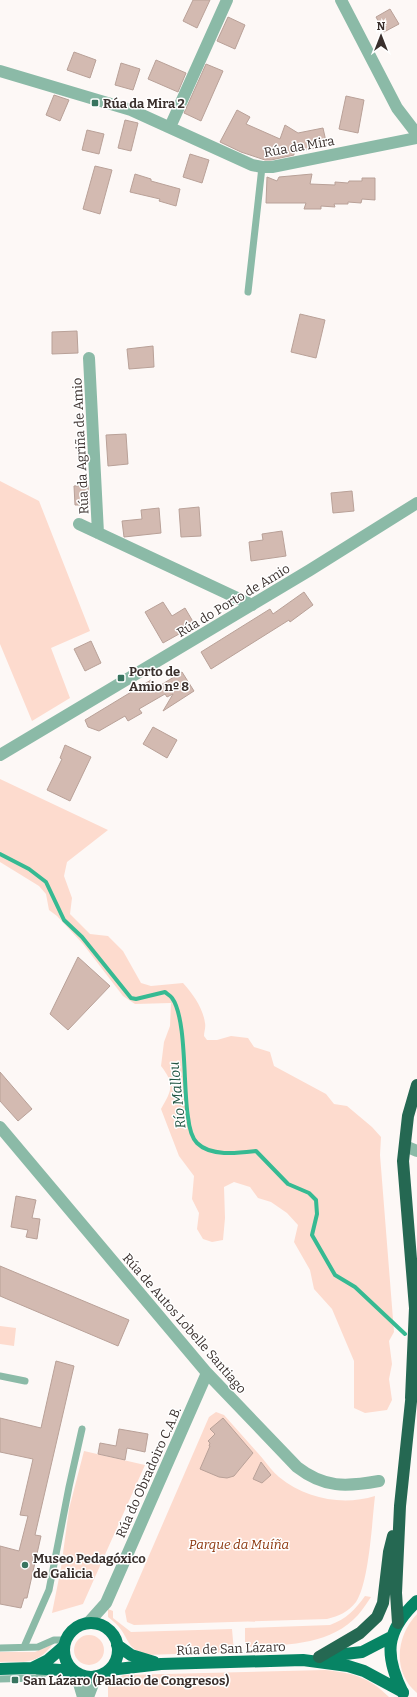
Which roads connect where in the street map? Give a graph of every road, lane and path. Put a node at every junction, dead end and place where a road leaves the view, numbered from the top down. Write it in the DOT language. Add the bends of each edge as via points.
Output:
graph roads {
  1 [pos="227,0"];
  2 [pos="340,0"];
  3 [pos="0,71"];
  4 [pos="170,127"];
  5 [pos="417,134"];
  6 [pos="417,138"];
  7 [pos="262,167"];
  8 [pos="248,292"];
  9 [pos="89,358"];
  10 [pos="417,503"];
  11 [pos="79,524"];
  12 [pos="98,533"];
  13 [pos="252,605"];
  14 [pos="0,755"];
  15 [pos="417,1085"];
  16 [pos="0,1127"];
  17 [pos="405,1146"];
  18 [pos="417,1151"];
  19 [pos="207,1372"];
  20 [pos="417,1373"];
  21 [pos="0,1376"];
  22 [pos="25,1381"];
  23 [pos="411,1398"];
  24 [pos="82,1430"];
  25 [pos="379,1481"];
  26 [pos="400,1506"];
  27 [pos="417,1601"];
  28 [pos="89,1622"];
  29 [pos="398,1623"];
  30 [pos="391,1637"];
  31 [pos="64,1644"];
  32 [pos="117,1645"];
  33 [pos="24,1647"];
  34 [pos="0,1648"];
  35 [pos="319,1657"];
  36 [pos="303,1660"];
  37 [pos="161,1664"];
  38 [pos="32,1668"];
  39 [pos="0,1670"];
  40 [pos="49,1670"];
  41 [pos="109,1670"];
  42 [pos="75,1672"];
  43 [pos="96,1676"];
  44 [pos="0,1679"];
  45 [pos="405,1695"];
  46 [pos="83,1697"];
  47 [pos="88,1697"];
  1 -- 4 [label="street"];
  2 -- 5 [label="street" via="398,108"];
  3 -- 4 [label="street, Rúa da Mira" via="131,110"];
  4 -- 7 [label="street, Rúa da Mira" via="252,165"];
  6 -- 7 [label="street, Rúa da Mira"];
  7 -- 8 [label="lane"];
  9 -- 12 [label="street, Rúa da Agriña de Amio"];
  10 -- 13 [label="street, Rúa do Porto de Amio"];
  11 -- 12 [label="street, Rúa da Agriña de Amio"];
  12 -- 13 [label="street, Rúa da Agriña de Amio"];
  13 -- 14 [label="street, Rúa do Porto de Amio"];
  15 -- 17 [label="highway" via="408,1116"];
  16 -- 19 [label="street, Rúa de Autos Lobelle Santiago"];
  17 -- 18 [label="street"];
  17 -- 23 [label="highway" via="403,1161 406,1211 415,1308"];
  19 -- 25 [label="street, Rúa de Autos Lobelle Santiago" via="307,1475 345,1486"];
  19 -- 28 [label="street, Rúa do Obradoiro C.A.B." via="106,1603"];
  20 -- 23 [label="highway"];
  21 -- 22 [label="lane"];
  23 -- 26 [label="highway"];
  24 -- 33 [label="lane" via="49,1590"];
  26 -- 29 [label="highway" via="396,1593"];
  26 -- 35 [label="highway" via="389,1552 383,1603 377,1617 360,1633"];
  27 -- 29 [label="main road"];
  28 -- 31 [label="main road" via="73,1628"];
  28 -- 32 [label="main road" via="107,1628"];
  29 -- 30 [label="main road"];
  30 -- 35 [label="main road, Rúa de San Lázaro" via="362,1652"];
  30 -- 45 [label="main road" via="393,1668"];
  31 -- 33 [label="lane" via="54,1640 38,1647"];
  31 -- 38 [label="main road" via="48,1660"];
  31 -- 42 [label="main road" via="67,1664"];
  32 -- 37 [label="main road, Rúa de San Lázaro" via="131,1654"];
  32 -- 41 [label="main road" via="116,1658"];
  33 -- 34 [label="lane"];
  35 -- 36 [label="main road, Rúa de San Lázaro"];
  36 -- 37 [label="main road, Rúa de San Lázaro"];
  36 -- 45 [label="main road, Rúa de San Lázaro" via="348,1666 364,1671"];
  37 -- 41 [label="main road, Rúa de San Lázaro"];
  38 -- 39 [label="main road"];
  38 -- 40 [label="main road"];
  40 -- 42 [label="main road"];
  40 -- 44 [label="lane" via="37,1678"];
  41 -- 43 [label="main road"];
  42 -- 43 [label="main road" via="88,1677"];
  42 -- 46 [label="street"];
  43 -- 47 [label="street"];
}
